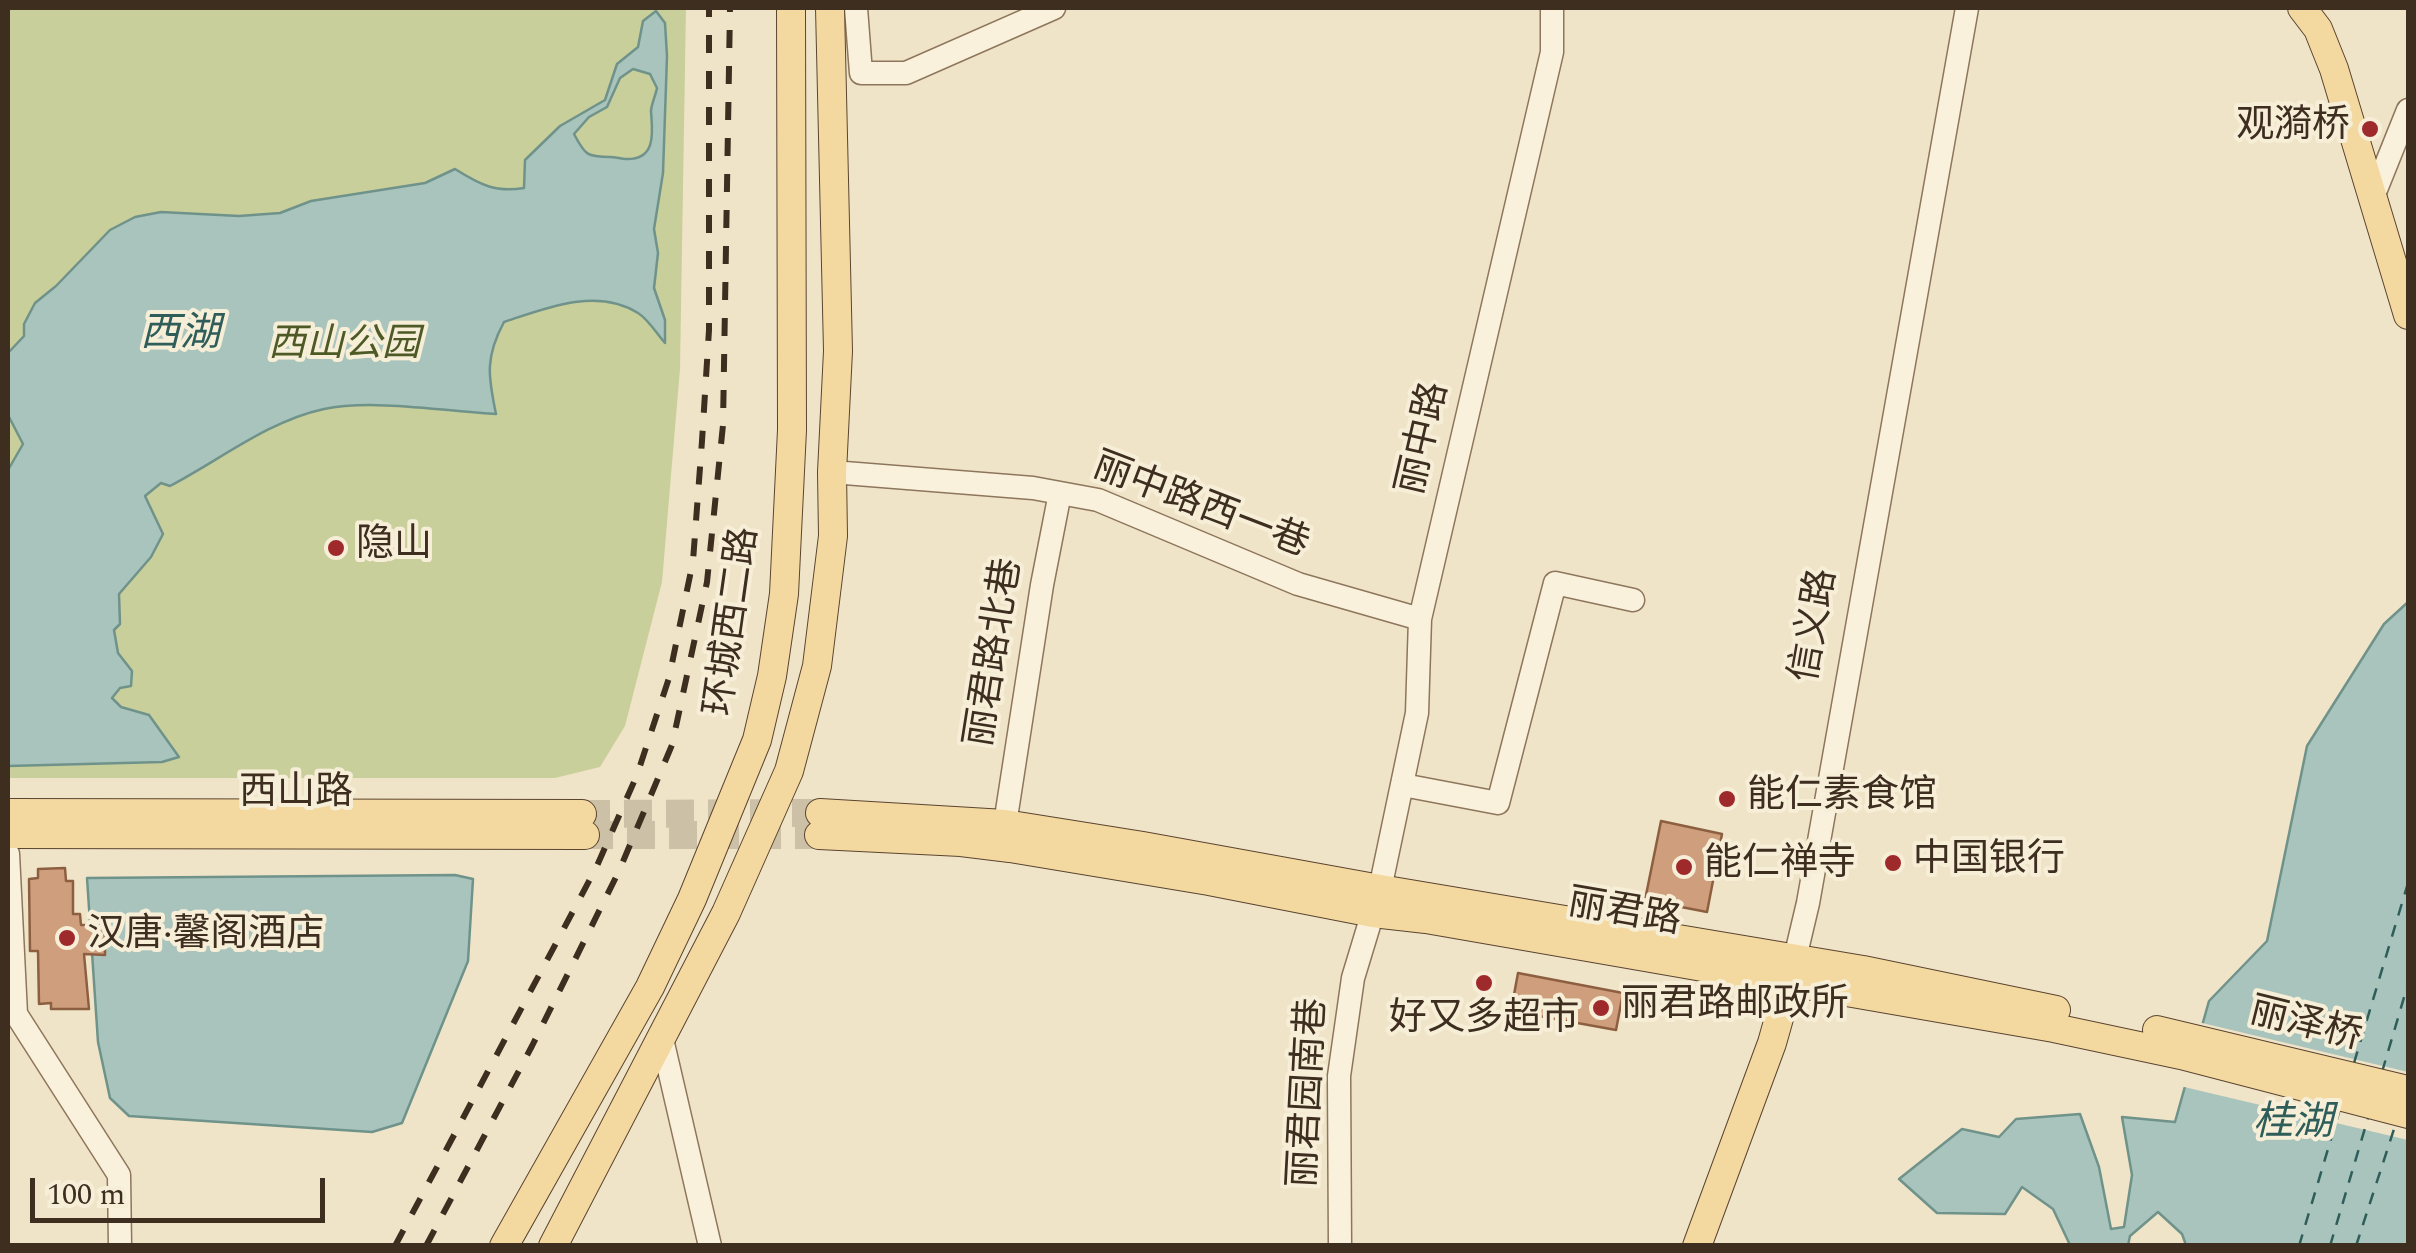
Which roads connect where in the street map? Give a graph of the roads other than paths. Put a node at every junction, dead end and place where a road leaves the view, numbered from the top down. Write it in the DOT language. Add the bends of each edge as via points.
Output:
graph roads {
  1 [pos="791,8"];
  2 [pos="830,8"];
  3 [pos="856,8"];
  4 [pos="1054,8"];
  5 [pos="1552,8"];
  6 [pos="1966,8"];
  7 [pos="2302,8"];
  8 [pos="2408,110"];
  9 [pos="2373,197"];
  10 [pos="2408,315"];
  11 [pos="832,472"];
  12 [pos="1060,493"];
  13 [pos="1633,600"];
  14 [pos="1420,619"];
  15 [pos="1403,785"];
  16 [pos="8,814"];
  17 [pos="1006,824"];
  18 [pos="8,834"];
  19 [pos="8,854"];
  20 [pos="1376,901"];
  21 [pos="1792,970"];
  22 [pos="662,1038"];
  23 [pos="2183,1045"];
  24 [pos="2408,1090"];
  25 [pos="2408,1114"];
  26 [pos="120,1246"];
  27 [pos="504,1246"];
  28 [pos="554,1246"];
  29 [pos="710,1246"];
  30 [pos="1340,1246"];
  31 [pos="1697,1246"];
  1 -- 27 [label="main road, 环城西二路" via="792,430 784,594 772,676 757,740 692,899"];
  2 -- 11 [label="main road" via="838,351"];
  3 -- 4 [label="street" via="861,73 906,73"];
  5 -- 14 [label="street, 丽中路" via="1552,52"];
  6 -- 21 [label="street, 信义路"];
  7 -- 9 [label="main road" via="2334,69"];
  8 -- 9 [label="street"];
  9 -- 10 [label="main road"];
  11 -- 12 [label="street, 丽中路西一巷"];
  11 -- 22 [label="main road" via="833,536 817,666 789,771"];
  12 -- 14 [label="street, 丽中路西一巷" via="1098,500 1298,584"];
  12 -- 17 [label="street, 丽君路北巷"];
  13 -- 15 [label="street" via="1555,583 1498,803"];
  14 -- 15 [label="street, 丽中路" via="1417,713"];
  15 -- 20 [label="street, 丽中路"];
  16 -- 18 [label="main road, 西山路" via="584,824"];
  17 -- 20 [label="main road, 丽君路"];
  17 -- 20 [label="main road, 丽君路" via="820,824"];
  19 -- 26 [label="street" via="16,1014 120,1174"];
  20 -- 21 [label="main road, 丽君路"];
  20 -- 30 [label="street, 丽君园南巷" via="1354,978 1339,1076"];
  21 -- 23 [label="main road, 丽君路"];
  21 -- 31 [label="main road, 信义路" via="1772,1044"];
  22 -- 28 [label="main road"];
  22 -- 29 [label="street"];
  23 -- 24 [label="main road, 丽泽桥"];
  23 -- 25 [label="main road, 丽君路"];
}
